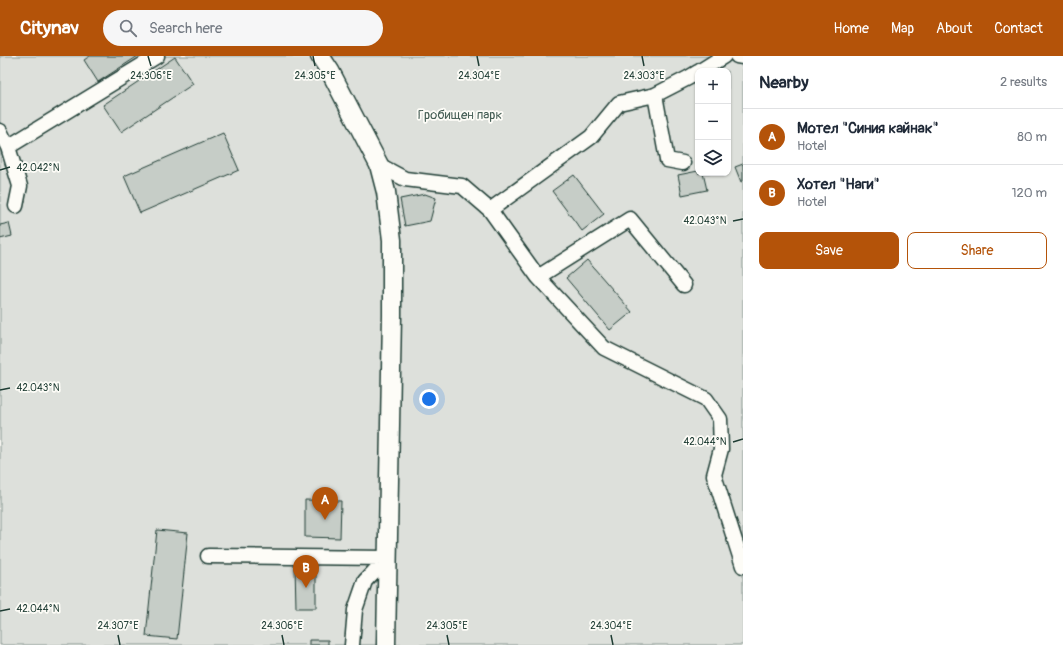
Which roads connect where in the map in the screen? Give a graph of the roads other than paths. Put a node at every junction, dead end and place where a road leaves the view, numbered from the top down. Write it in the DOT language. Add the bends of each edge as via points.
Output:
graph roads {
  1 [pos="157,56"];
  2 [pos="320,56"];
  3 [pos="724,56"];
  4 [pos="737,56"];
  5 [pos="743,57"];
  6 [pos="705,68"];
  7 [pos="695,74"];
  8 [pos="655,95"];
  9 [pos="0,130"];
  10 [pos="8,147"];
  11 [pos="683,163"];
  12 [pos="379,165"];
  13 [pos="16,206"];
  14 [pos="490,210"];
  15 [pos="538,277"];
  16 [pos="684,285"];
  17 [pos="208,556"];
  18 [pos="387,558"];
  19 [pos="743,566"];
  20 [pos="352,645"];
  21 [pos="386,645"];
  1 -- 10 [label="street"];
  2 -- 12 [label="main road"];
  3 -- 6 [label="street"];
  4 -- 5 [label="street"];
  7 -- 8 [label="street"];
  8 -- 11 [label="street" via="667,160"];
  8 -- 14 [label="street" via="619,103 591,137"];
  9 -- 10 [label="street"];
  10 -- 13 [label="street" via="20,186"];
  12 -- 14 [label="street" via="405,179 462,186"];
  12 -- 18 [label="main road" via="386,192 392,240"];
  14 -- 15 [label="street"];
  15 -- 16 [label="street" via="630,219"];
  15 -- 19 [label="street" via="604,348 706,399 720,419 721,449 714,474"];
  17 -- 18 [label="street"];
  18 -- 20 [label="street" via="365,581 355,610"];
  18 -- 21 [label="main road"];
}
